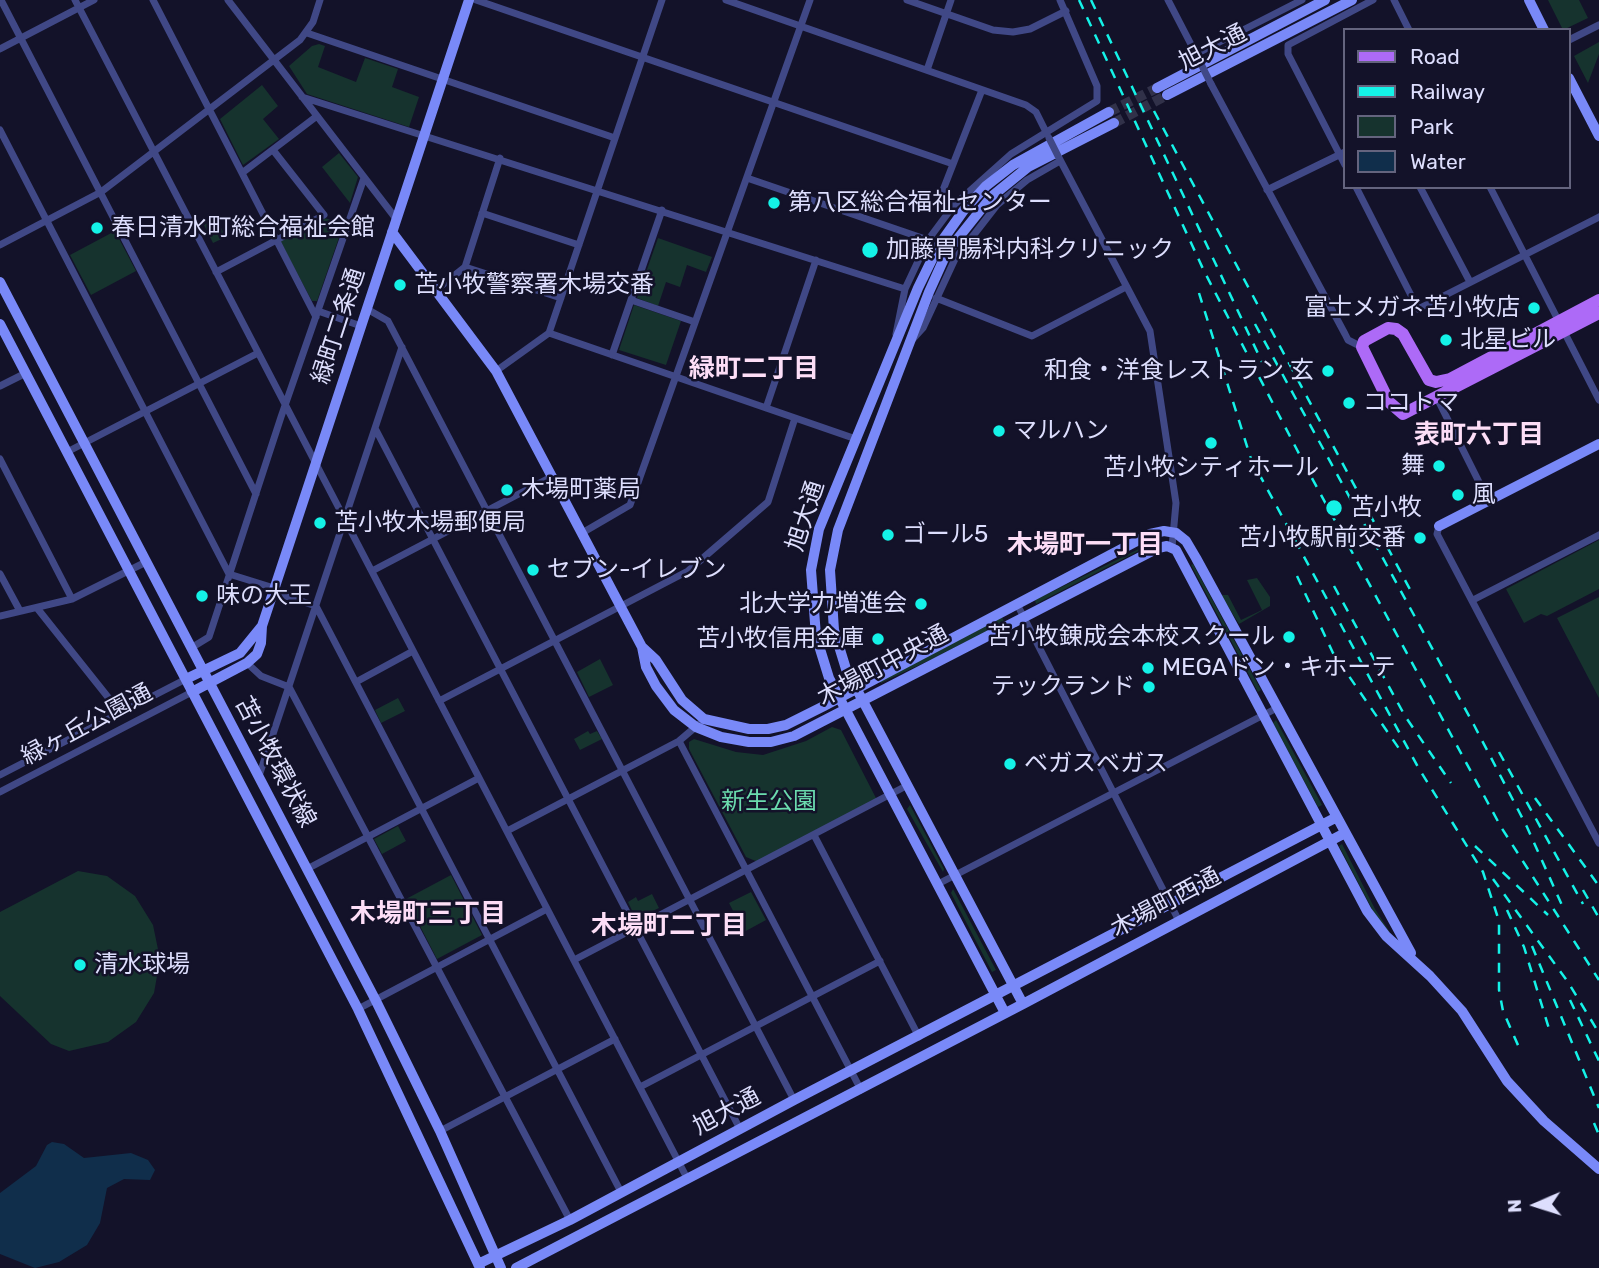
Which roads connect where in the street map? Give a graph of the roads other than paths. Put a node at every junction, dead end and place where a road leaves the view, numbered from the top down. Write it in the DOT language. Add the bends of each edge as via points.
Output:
graph roads {
  1 [pos="1,0"];
  2 [pos="75,0"];
  3 [pos="94,0"];
  4 [pos="153,0"];
  5 [pos="228,0"];
  6 [pos="320,0"];
  7 [pos="469,0"];
  8 [pos="476,0"];
  9 [pos="662,0"];
  10 [pos="726,0"];
  11 [pos="810,0"];
  12 [pos="907,0"];
  13 [pos="951,0"];
  14 [pos="1060,0"];
  15 [pos="1168,0"];
  16 [pos="1302,0"];
  17 [pos="1325,0"];
  18 [pos="1352,0"];
  19 [pos="1373,0"];
  20 [pos="1394,0"];
  21 [pos="1529,0"];
  22 [pos="79,8"];
  23 [pos="1066,11"];
  24 [pos="947,14"];
  25 [pos="1599,25"];
  26 [pos="801,26"];
  27 [pos="1408,28"];
  28 [pos="1543,28"];
  29 [pos="307,33"];
  30 [pos="21,38"];
  31 [pos="1571,39"];
  32 [pos="0,49"];
  33 [pos="1196,54"];
  34 [pos="642,57"];
  35 [pos="274,60"];
  36 [pos="927,70"];
  37 [pos="443,79"];
  38 [pos="1571,82"];
  39 [pos="1157,88"];
  40 [pos="982,90"];
  41 [pos="1167,95"];
  42 [pos="302,97"];
  43 [pos="774,102"];
  44 [pos="209,109"];
  45 [pos="1110,112"];
  46 [pos="317,116"];
  47 [pos="1114,123"];
  48 [pos="0,130"];
  49 [pos="425,134"];
  50 [pos="1047,135"];
  51 [pos="1599,136"];
  52 [pos="615,138"];
  53 [pos="274,150"];
  54 [pos="153,152"];
  55 [pos="1343,153"];
  56 [pos="499,158"];
  57 [pos="1059,158"];
  58 [pos="953,164"];
  59 [pos="242,173"];
  60 [pos="364,178"];
  61 [pos="747,178"];
  62 [pos="598,189"];
  63 [pos="1357,189"];
  64 [pos="1421,189"];
  65 [pos="1491,189"];
  66 [pos="1268,190"];
  67 [pos="101,192"];
  68 [pos="954,205"];
  69 [pos="662,210"];
  70 [pos="482,213"];
  71 [pos="1599,217"];
  72 [pos="397,220"];
  73 [pos="47,221"];
  74 [pos="728,231"];
  75 [pos="392,232"];
  76 [pos="928,240"];
  77 [pos="277,241"];
  78 [pos="579,244"];
  79 [pos="0,246"];
  80 [pos="1524,254"];
  81 [pos="816,260"];
  82 [pos="465,267"];
  83 [pos="216,272"];
  84 [pos="0,282"];
  85 [pos="1470,282"];
  86 [pos="1126,287"];
  87 [pos="905,289"];
  88 [pos="436,290"];
  89 [pos="561,298"];
  90 [pos="936,298"];
  91 [pos="631,300"];
  92 [pos="1599,300"];
  93 [pos="367,309"];
  94 [pos="1599,313"];
  95 [pos="317,314"];
  96 [pos="695,323"];
  97 [pos="0,324"];
  98 [pos="361,326"];
  99 [pos="1561,326"];
  100 [pos="549,334"];
  101 [pos="896,341"];
  102 [pos="908,346"];
  103 [pos="402,347"];
  104 [pos="1362,347"];
  105 [pos="258,353"];
  106 [pos="612,355"];
  107 [pos="496,371"];
  108 [pos="26,373"];
  109 [pos="676,377"];
  110 [pos="199,384"];
  111 [pos="0,386"];
  112 [pos="1437,398"];
  113 [pos="1599,400"];
  114 [pos="285,405"];
  115 [pos="766,408"];
  116 [pos="146,412"];
  117 [pos="795,418"];
  118 [pos="376,430"];
  119 [pos="856,439"];
  120 [pos="84,443"];
  121 [pos="1599,444"];
  122 [pos="67,452"];
  123 [pos="0,459"];
  124 [pos="315,463"];
  125 [pos="553,476"];
  126 [pos="256,494"];
  127 [pos="1489,500"];
  128 [pos="487,510"];
  129 [pos="345,519"];
  130 [pos="1439,526"];
  131 [pos="582,533"];
  132 [pos="1173,533"];
  133 [pos="1599,535"];
  134 [pos="433,539"];
  135 [pos="1172,547"];
  136 [pos="146,562"];
  137 [pos="129,570"];
  138 [pos="372,571"];
  139 [pos="0,574"];
  140 [pos="229,574"];
  141 [pos="274,590"];
  142 [pos="72,599"];
  143 [pos="1473,600"];
  144 [pos="1017,604"];
  145 [pos="316,606"];
  146 [pos="620,606"];
  147 [pos="37,608"];
  148 [pos="20,611"];
  149 [pos="0,616"];
  150 [pos="1024,617"];
  151 [pos="262,626"];
  152 [pos="555,640"];
  153 [pos="191,648"];
  154 [pos="413,651"];
  155 [pos="247,663"];
  156 [pos="500,668"];
  157 [pos="207,678"];
  158 [pos="186,679"];
  159 [pos="356,682"];
  160 [pos="289,687"];
  161 [pos="856,688"];
  162 [pos="192,692"];
  163 [pos="839,697"];
  164 [pos="439,701"];
  165 [pos="863,701"];
  166 [pos="1277,708"];
  167 [pos="846,710"];
  168 [pos="120,711"];
  169 [pos="1265,715"];
  170 [pos="700,723"];
  171 [pos="679,741"];
  172 [pos="623,770"];
  173 [pos="0,775"];
  174 [pos="259,776"];
  175 [pos="479,778"];
  176 [pos="908,785"];
  177 [pos="0,792"];
  178 [pos="1114,792"];
  179 [pos="890,795"];
  180 [pos="568,799"];
  181 [pos="422,808"];
  182 [pos="1335,818"];
  183 [pos="1321,825"];
  184 [pos="507,831"];
  185 [pos="1345,833"];
  186 [pos="814,835"];
  187 [pos="368,837"];
  188 [pos="1329,841"];
  189 [pos="1598,841"];
  190 [pos="307,869"];
  191 [pos="747,870"];
  192 [pos="955,875"];
  193 [pos="938,884"];
  194 [pos="690,900"];
  195 [pos="1171,904"];
  196 [pos="548,909"];
  197 [pos="1178,919"];
  198 [pos="635,928"];
  199 [pos="490,939"];
  200 [pos="574,960"];
  201 [pos="880,961"];
  202 [pos="1419,966"];
  203 [pos="438,967"];
  204 [pos="1014,986"];
  205 [pos="996,996"];
  206 [pos="813,997"];
  207 [pos="375,999"];
  208 [pos="1023,1004"];
  209 [pos="358,1009"];
  210 [pos="1005,1013"];
  211 [pos="756,1026"];
  212 [pos="919,1037"];
  213 [pos="615,1039"];
  214 [pos="701,1055"];
  215 [pos="557,1069"];
  216 [pos="851,1070"];
  217 [pos="640,1087"];
  218 [pos="861,1090"];
  219 [pos="506,1096"];
  220 [pos="794,1100"];
  221 [pos="740,1129"];
  222 [pos="440,1130"];
  223 [pos="679,1162"];
  224 [pos="1599,1168"];
  225 [pos="689,1180"];
  226 [pos="621,1192"];
  227 [pos="570,1220"];
  228 [pos="496,1256"];
  229 [pos="479,1266"];
  230 [pos="501,1268"];
  231 [pos="516,1268"];
  1 -- 30 [label="street"];
  2 -- 22 [label="street"];
  3 -- 22 [label="street"];
  4 -- 44 [label="street"];
  5 -- 35 [label="street"];
  6 -- 29 [label="street"];
  7 -- 37 [label="street, 緑町二条通"];
  8 -- 34 [label="street"];
  9 -- 34 [label="street"];
  10 -- 26 [label="street"];
  11 -- 26 [label="street"];
  12 -- 24 [label="street"];
  13 -- 24 [label="street"];
  14 -- 23 [label="street"];
  15 -- 33 [label="street"];
  16 -- 33 [label="street"];
  17 -- 39 [label="street, 旭大通"];
  18 -- 41 [label="street, 旭大通"];
  19 -- 55 [label="street" via="1288,45 1288,54"];
  20 -- 27 [label="street"];
  21 -- 28 [label="street"];
  22 -- 30 [label="street"];
  22 -- 54 [label="street"];
  23 -- 24 [label="street" via="1013,32"];
  23 -- 50 [label="street" via="1098,93 1093,106"];
  24 -- 36 [label="street"];
  25 -- 31 [label="street"];
  26 -- 36 [label="street"];
  26 -- 43 [label="street"];
  29 -- 35 [label="street"];
  29 -- 37 [label="street"];
  30 -- 32 [label="street"];
  30 -- 67 [label="street"];
  33 -- 66 [label="street, bridge"];
  34 -- 43 [label="street"];
  34 -- 52 [label="street"];
  35 -- 42 [label="street"];
  35 -- 44 [label="street"];
  36 -- 40 [label="street"];
  37 -- 49 [label="street, 緑町二条通"];
  37 -- 52 [label="street"];
  38 -- 51 [label="street"];
  40 -- 50 [label="street" via="1026,105 1036,112"];
  40 -- 58 [label="street"];
  42 -- 46 [label="street"];
  42 -- 49 [label="street"];
  43 -- 58 [label="street"];
  43 -- 61 [label="street"];
  44 -- 54 [label="street"];
  44 -- 59 [label="street"];
  45 -- 101 [label="street, 旭大通" via="1013,165 971,202 939,245"];
  46 -- 53 [label="street"];
  46 -- 60 [label="street"];
  47 -- 102 [label="street, 旭大通" via="1028,167 991,197 947,252"];
  48 -- 73 [label="street"];
  49 -- 56 [label="street"];
  49 -- 72 [label="street, 緑町二条通"];
  50 -- 57 [label="street, bridge"];
  50 -- 68 [label="street" via="1002,161"];
  52 -- 62 [label="street"];
  53 -- 59 [label="street"];
  53 -- 77 [label="street" via="324,215"];
  54 -- 67 [label="street"];
  54 -- 83 [label="street"];
  55 -- 66 [label="street"];
  56 -- 62 [label="street"];
  56 -- 70 [label="street"];
  57 -- 86 [label="street"];
  57 -- 90 [label="street" via="997,205 955,259"];
  58 -- 68 [label="street" via="943,190"];
  59 -- 77 [label="street"];
  60 -- 72 [label="street"];
  60 -- 95 [label="street"];
  61 -- 74 [label="street"];
  61 -- 76 [label="street"];
  62 -- 69 [label="street"];
  62 -- 78 [label="street"];
  63 -- 85 [label="street" via="1418,309"];
  64 -- 85 [label="street"];
  65 -- 80 [label="street"];
  66 -- 104 [label="street" via="1348,340"];
  67 -- 73 [label="street"];
  67 -- 110 [label="street"];
  68 -- 76 [label="street"];
  69 -- 74 [label="street"];
  69 -- 91 [label="street"];
  70 -- 78 [label="street"];
  70 -- 82 [label="street"];
  71 -- 80 [label="street"];
  72 -- 75 [label="street, 緑町二条通"];
  73 -- 79 [label="street"];
  73 -- 116 [label="street"];
  74 -- 81 [label="street"];
  74 -- 96 [label="street"];
  75 -- 88 [label="street, 木場町中央通"];
  75 -- 93 [label="street, 緑町二条通"];
  76 -- 87 [label="street"];
  77 -- 83 [label="street"];
  77 -- 95 [label="street"];
  78 -- 89 [label="street"];
  80 -- 85 [label="street"];
  80 -- 99 [label="street"];
  81 -- 87 [label="street"];
  81 -- 115 [label="street"];
  82 -- 88 [label="street"];
  82 -- 89 [label="street"];
  83 -- 105 [label="street"];
  84 -- 120 [label="street, 苫小牧環状線"];
  86 -- 90 [label="street" via="1032,336"];
  86 -- 132 [label="street" via="1150,331 1155,351 1176,503"];
  87 -- 101 [label="street"];
  88 -- 107 [label="street, 木場町中央通"];
  89 -- 100 [label="street"];
  90 -- 102 [label="street" via="923,328"];
  91 -- 96 [label="street"];
  91 -- 106 [label="street"];
  92 -- 99 [label="main road"];
  93 -- 98 [label="street, 緑町二条通"];
  93 -- 103 [label="street" via="388,321"];
  94 -- 99 [label="main road"];
  95 -- 98 [label="street"];
  95 -- 114 [label="street"];
  96 -- 109 [label="street"];
  97 -- 108 [label="street, 苫小牧環状線"];
  98 -- 124 [label="street, 緑町二条通"];
  99 -- 104 [label="main road" via="1436,382 1429,380 1404,334 1396,329 1388,328 1364,341"];
  99 -- 112 [label="main road"];
  99 -- 113 [label="street"];
  100 -- 106 [label="street"];
  100 -- 107 [label="street"];
  101 -- 119 [label="street, 旭大通"];
  102 -- 161 [label="street, 旭大通" via="838,530 830,570 834,630"];
  103 -- 118 [label="street"];
  103 -- 128 [label="street"];
  104 -- 112 [label="main road" via="1397,411 1403,414"];
  105 -- 110 [label="street"];
  105 -- 114 [label="street"];
  106 -- 109 [label="street"];
  107 -- 125 [label="street, 木場町中央通"];
  108 -- 111 [label="street"];
  108 -- 122 [label="street, 苫小牧環状線"];
  109 -- 115 [label="street"];
  109 -- 131 [label="street" via="630,505"];
  110 -- 116 [label="street"];
  110 -- 126 [label="street"];
  112 -- 127 [label="street"];
  114 -- 124 [label="street"];
  114 -- 126 [label="street"];
  115 -- 117 [label="street"];
  116 -- 120 [label="street"];
  116 -- 140 [label="street"];
  117 -- 119 [label="street"];
  117 -- 146 [label="street" via="768,502 688,571"];
  118 -- 129 [label="street"];
  118 -- 134 [label="street"];
  119 -- 163 [label="street, 旭大通" via="819,529 811,570 816,636"];
  120 -- 122 [label="street"];
  120 -- 136 [label="street, 苫小牧環状線"];
  121 -- 127 [label="street"];
  122 -- 137 [label="street, 苫小牧環状線"];
  123 -- 142 [label="street"];
  124 -- 129 [label="street"];
  124 -- 141 [label="street, 緑町二条通"];
  125 -- 128 [label="street"];
  125 -- 131 [label="street, 木場町中央通"];
  126 -- 140 [label="street"];
  127 -- 130 [label="street"];
  128 -- 134 [label="street"];
  128 -- 152 [label="street"];
  129 -- 138 [label="street"];
  129 -- 145 [label="street"];
  130 -- 143 [label="street" via="1437,534"];
  131 -- 146 [label="street, 木場町中央通"];
  132 -- 135 [label="street"];
  132 -- 144 [label="street, 木場町中央通" via="1150,534"];
  132 -- 166 [label="street" via="1189,546"];
  133 -- 143 [label="street"];
  134 -- 138 [label="street"];
  134 -- 156 [label="street"];
  135 -- 150 [label="street, 木場町中央通" via="1158,548"];
  135 -- 169 [label="street"];
  136 -- 137 [label="street"];
  136 -- 153 [label="street, 苫小牧環状線"];
  137 -- 142 [label="street"];
  137 -- 158 [label="street, 苫小牧環状線"];
  138 -- 154 [label="street"];
  139 -- 148 [label="street"];
  140 -- 141 [label="street"];
  140 -- 153 [label="street" via="209,637"];
  141 -- 145 [label="street"];
  141 -- 151 [label="street, 緑町二条通"];
  142 -- 147 [label="street"];
  143 -- 189 [label="street"];
  144 -- 150 [label="street"];
  144 -- 161 [label="street, 木場町中央通"];
  145 -- 159 [label="street"];
  145 -- 160 [label="street"];
  146 -- 152 [label="street"];
  146 -- 170 [label="street, 木場町中央通" via="642,647"];
  147 -- 148 [label="street"];
  147 -- 168 [label="street"];
  148 -- 149 [label="street"];
  150 -- 165 [label="street, 木場町中央通"];
  150 -- 178 [label="street"];
  151 -- 155 [label="street, 緑町二条通" via="257,654"];
  151 -- 157 [label="street, 緑町二条通" via="240,653"];
  152 -- 156 [label="street"];
  152 -- 172 [label="street"];
  153 -- 157 [label="street, 苫小牧環状線"];
  154 -- 159 [label="street"];
  154 -- 164 [label="street"];
  155 -- 157 [label="street, 緑町二条通"];
  155 -- 160 [label="street" via="261,676"];
  156 -- 164 [label="street"];
  156 -- 180 [label="street"];
  157 -- 158 [label="street, 緑町二条通"];
  157 -- 162 [label="street, 緑町二条通"];
  157 -- 174 [label="street, 苫小牧環状線"];
  158 -- 162 [label="street, 苫小牧環状線"];
  158 -- 168 [label="street, 緑ヶ丘公園通"];
  159 -- 181 [label="street"];
  160 -- 174 [label="street"];
  160 -- 187 [label="street"];
  161 -- 163 [label="street, 木場町中央通"];
  161 -- 165 [label="street, 旭大通"];
  162 -- 177 [label="street, 緑ヶ丘公園通"];
  162 -- 209 [label="street, 苫小牧環状線"];
  163 -- 167 [label="street, 旭大通"];
  163 -- 170 [label="street, 木場町中央通" via="768,729"];
  164 -- 175 [label="street"];
  165 -- 167 [label="street, 木場町中央通"];
  165 -- 176 [label="street, 旭大通"];
  166 -- 169 [label="street"];
  166 -- 182 [label="street"];
  167 -- 170 [label="street, 木場町中央通" via="794,736 771,742 721,737"];
  167 -- 179 [label="street, 旭大通"];
  168 -- 173 [label="street, 緑ヶ丘公園通"];
  169 -- 178 [label="street"];
  169 -- 183 [label="street"];
  170 -- 171 [label="street"];
  171 -- 172 [label="street"];
  171 -- 191 [label="street"];
  172 -- 180 [label="street"];
  172 -- 194 [label="street"];
  174 -- 190 [label="street, 苫小牧環状線"];
  175 -- 181 [label="street"];
  175 -- 184 [label="street"];
  176 -- 179 [label="street"];
  176 -- 192 [label="street, 旭大通"];
  178 -- 192 [label="street"];
  178 -- 195 [label="street"];
  179 -- 186 [label="street"];
  179 -- 193 [label="street, 旭大通"];
  180 -- 184 [label="street"];
  180 -- 198 [label="street"];
  181 -- 187 [label="street"];
  181 -- 199 [label="street"];
  182 -- 183 [label="street, 木場町西通"];
  182 -- 185 [label="street"];
  183 -- 188 [label="street"];
  183 -- 195 [label="street, 木場町西通"];
  184 -- 196 [label="street"];
  185 -- 188 [label="street, 木場町西通"];
  185 -- 202 [label="street"];
  186 -- 191 [label="street"];
  186 -- 201 [label="street"];
  187 -- 190 [label="street"];
  187 -- 203 [label="street"];
  188 -- 197 [label="street, 木場町西通"];
  188 -- 202 [label="street" via="1367,911"];
  190 -- 207 [label="street, 苫小牧環状線"];
  191 -- 194 [label="street"];
  191 -- 206 [label="street"];
  192 -- 193 [label="street"];
  192 -- 204 [label="street, 旭大通"];
  193 -- 205 [label="street, 旭大通"];
  194 -- 198 [label="street"];
  194 -- 211 [label="street"];
  195 -- 197 [label="street"];
  195 -- 204 [label="street, 木場町西通"];
  196 -- 199 [label="street"];
  196 -- 200 [label="street"];
  197 -- 208 [label="street, 木場町西通"];
  198 -- 200 [label="street"];
  198 -- 214 [label="street"];
  199 -- 203 [label="street"];
  199 -- 215 [label="street"];
  200 -- 213 [label="street"];
  201 -- 206 [label="street"];
  201 -- 212 [label="street"];
  202 -- 224 [label="street" via="1462,1011 1507,1081 1544,1121"];
  203 -- 207 [label="street"];
  203 -- 219 [label="street"];
  204 -- 205 [label="street, 旭大通"];
  204 -- 208 [label="street, 旭大通"];
  205 -- 210 [label="street, 旭大通"];
  205 -- 212 [label="street, 旭大通"];
  206 -- 211 [label="street"];
  206 -- 216 [label="street"];
  207 -- 209 [label="street"];
  207 -- 222 [label="street, 苫小牧環状線"];
  208 -- 210 [label="street, 旭大通"];
  209 -- 229 [label="street, 苫小牧環状線"];
  210 -- 218 [label="street, 旭大通"];
  211 -- 214 [label="street"];
  211 -- 220 [label="street"];
  212 -- 216 [label="street, 旭大通"];
  213 -- 215 [label="street"];
  213 -- 217 [label="street"];
  214 -- 217 [label="street"];
  214 -- 221 [label="street"];
  215 -- 219 [label="street"];
  215 -- 226 [label="street"];
  216 -- 218 [label="street"];
  216 -- 220 [label="street, 旭大通"];
  217 -- 223 [label="street"];
  218 -- 225 [label="street, 旭大通"];
  219 -- 222 [label="street"];
  219 -- 227 [label="street"];
  220 -- 221 [label="street, 旭大通"];
  221 -- 223 [label="street, 旭大通"];
  222 -- 228 [label="street, 苫小牧環状線"];
  223 -- 225 [label="street"];
  223 -- 226 [label="street, 旭大通"];
  225 -- 231 [label="street, 旭大通"];
  226 -- 227 [label="street, 旭大通"];
  227 -- 228 [label="street, 旭大通"];
  228 -- 229 [label="street, 旭大通"];
  228 -- 230 [label="street, 苫小牧環状線"];
}
